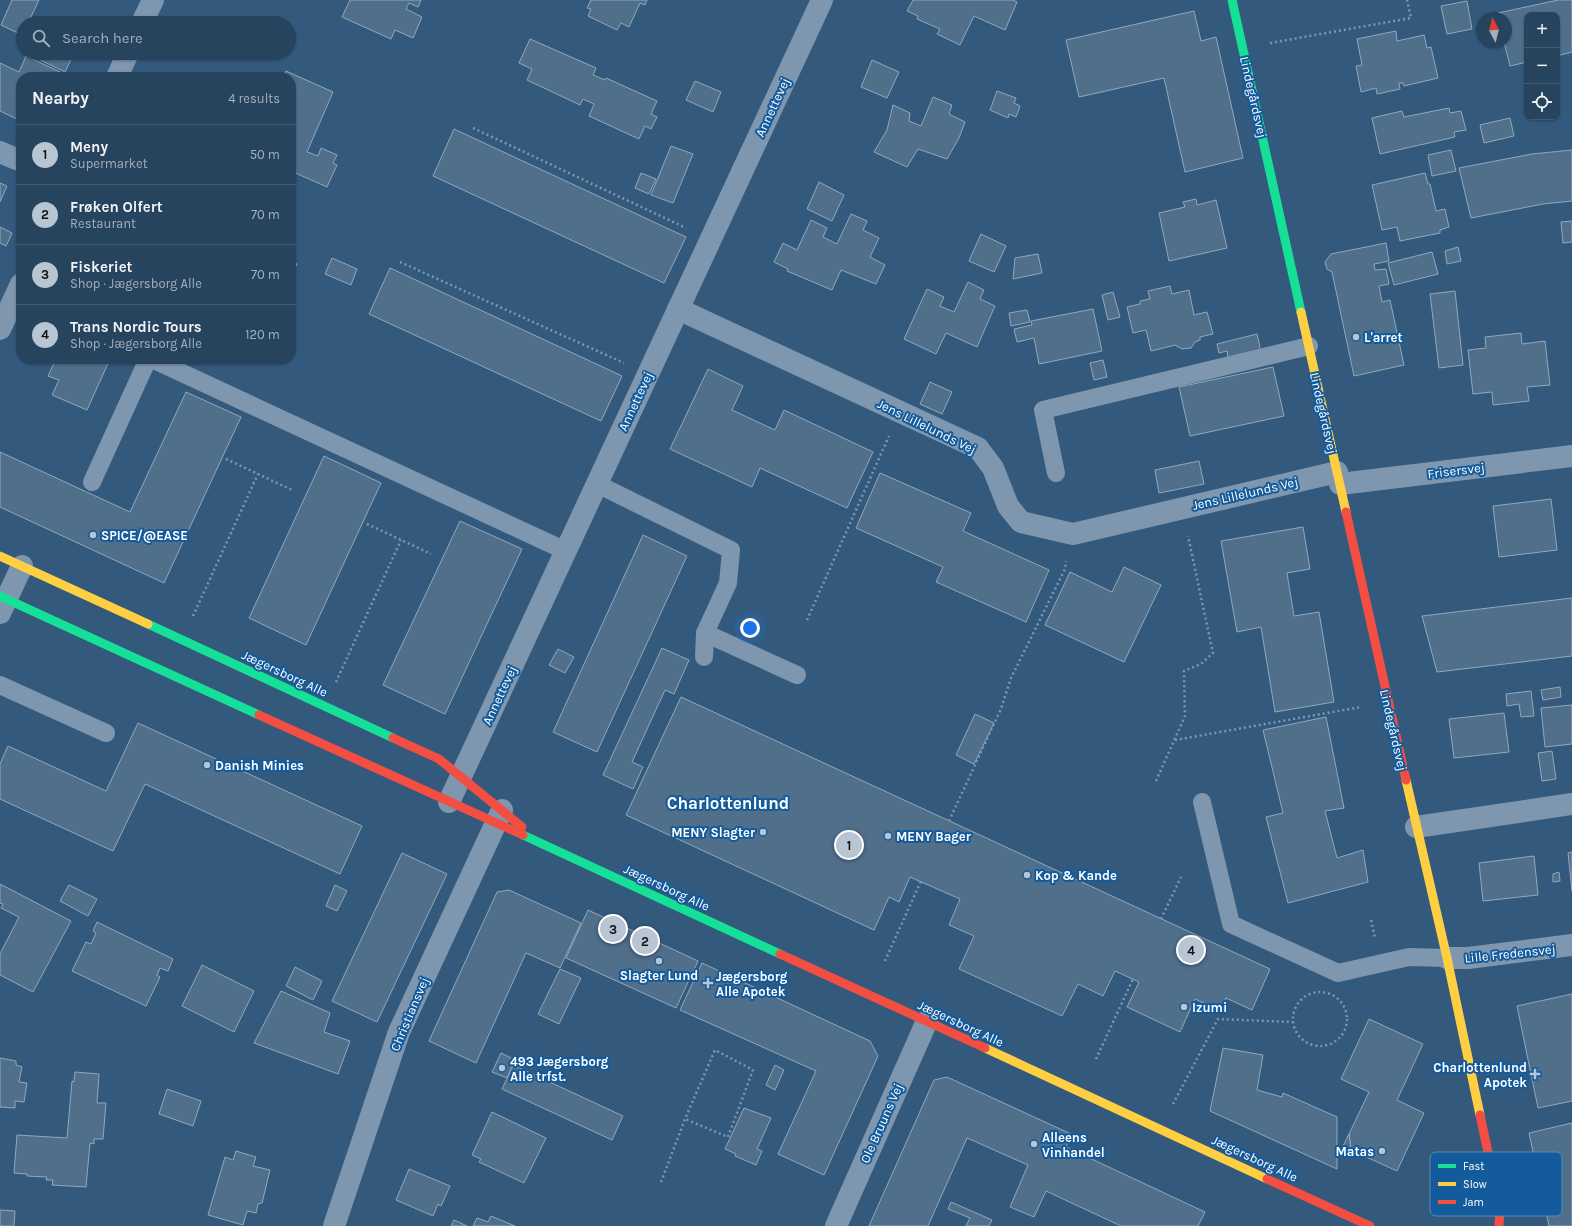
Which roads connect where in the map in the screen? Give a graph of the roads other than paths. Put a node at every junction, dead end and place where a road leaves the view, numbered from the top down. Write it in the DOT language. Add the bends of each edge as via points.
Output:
graph roads {
  1 [pos="153,0"];
  2 [pos="822,0"];
  3 [pos="1232,0"];
  4 [pos="145,16"];
  5 [pos="125,60"];
  6 [pos="119,72"];
  7 [pos="0,152"];
  8 [pos="16,159"];
  9 [pos="16,295"];
  10 [pos="678,309"];
  11 [pos="0,329"];
  12 [pos="1309,346"];
  13 [pos="146,364"];
  14 [pos="163,364"];
  15 [pos="1572,456"];
  16 [pos="1056,473"];
  17 [pos="1339,478"];
  18 [pos="92,482"];
  19 [pos="596,484"];
  20 [pos="566,551"];
  21 [pos="0,556"];
  22 [pos="22,566"];
  23 [pos="2,602"];
  24 [pos="705,633"];
  25 [pos="704,656"];
  26 [pos="797,675"];
  27 [pos="0,685"];
  28 [pos="106,733"];
  29 [pos="461,776"];
  30 [pos="449,802"];
  31 [pos="1202,802"];
  32 [pos="1572,804"];
  33 [pos="499,816"];
  34 [pos="1416,826"];
  35 [pos="540,843"];
  36 [pos="1572,946"];
  37 [pos="1447,958"];
  38 [pos="927,1021"];
  39 [pos="1488,1152"];
  40 [pos="1500,1216"];
  41 [pos="334,1226"];
  42 [pos="836,1226"];
  43 [pos="1370,1226"];
  44 [pos="1499,1226"];
  1 -- 4 [label="street"];
  2 -- 10 [label="street, Annettevej"];
  3 -- 12 [label="street, Lindegårdsvej"];
  5 -- 6 [label="street"];
  7 -- 8 [label="street"];
  9 -- 11 [label="street"];
  10 -- 17 [label="street, Jens Lillelunds Vej" via="978,448 993,468 1008,506 1021,522 1073,534 1182,508"];
  10 -- 19 [label="street, Annettevej"];
  12 -- 16 [label="lane" via="1043,410"];
  12 -- 17 [label="street, Lindegårdsvej"];
  13 -- 18 [label="lane"];
  14 -- 20 [label="lane"];
  15 -- 17 [label="street, Frisersvej"];
  17 -- 34 [label="street, Lindegårdsvej"];
  19 -- 20 [label="street, Annettevej"];
  19 -- 24 [label="lane" via="731,550 728,583"];
  20 -- 29 [label="street, Annettevej"];
  21 -- 22 [label="street, Jægersborg Alle"];
  22 -- 23 [label="street"];
  22 -- 29 [label="street, Jægersborg Alle" via="439,759"];
  23 -- 30 [label="street, Jægersborg Alle"];
  24 -- 25 [label="lane"];
  24 -- 26 [label="lane"];
  27 -- 28 [label="lane"];
  29 -- 30 [label="street, Annettevej"];
  29 -- 33 [label="street, Jægersborg Alle"];
  30 -- 33 [label="street, Jægersborg Alle"];
  31 -- 37 [label="lane" via="1231,924 1338,973 1409,957"];
  32 -- 34 [label="street"];
  33 -- 35 [label="street, Jægersborg Alle"];
  33 -- 35 [label="street, Jægersborg Alle"];
  33 -- 41 [label="street, Christiansvej" via="399,1032"];
  34 -- 37 [label="street, Lindegårdsvej"];
  35 -- 38 [label="street, Jægersborg Alle"];
  36 -- 37 [label="street, Lille Fredensvej" via="1468,958"];
  37 -- 39 [label="street, Lindegårdsvej"];
  38 -- 42 [label="street, Ole Bruuns Vej"];
  38 -- 43 [label="street, Jægersborg Alle"];
  40 -- 44 [label="street, Lindegårdsvej"];
}
